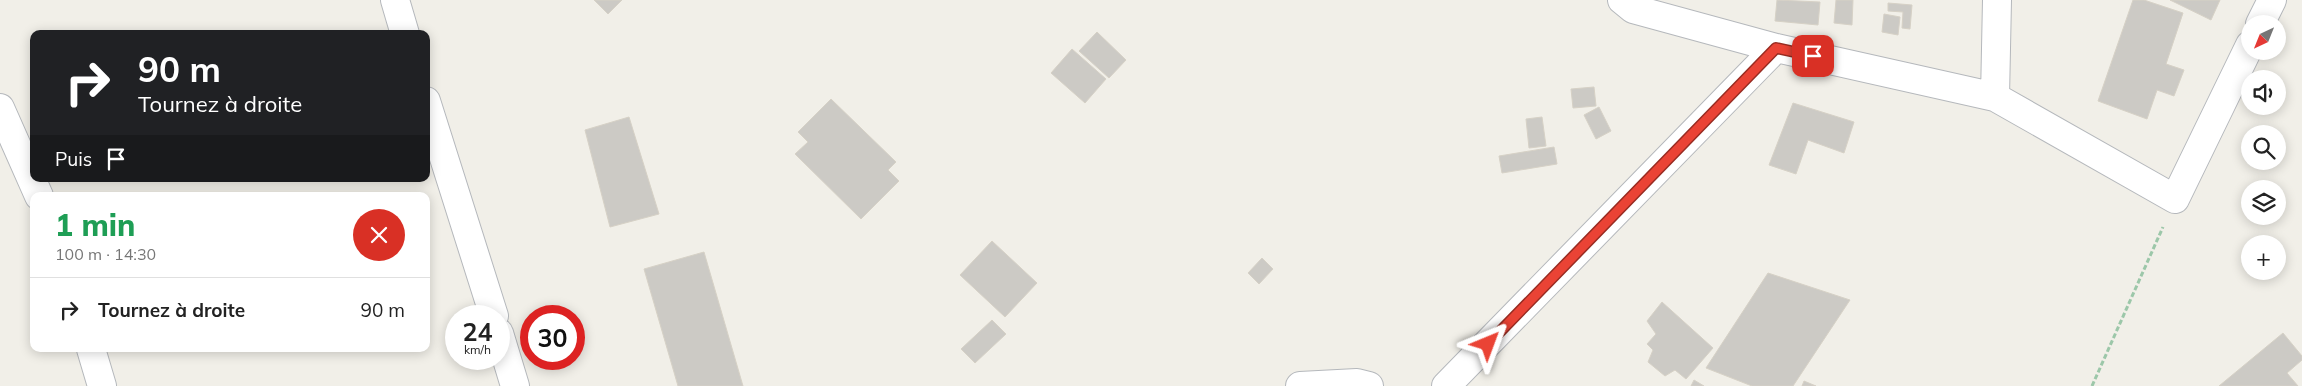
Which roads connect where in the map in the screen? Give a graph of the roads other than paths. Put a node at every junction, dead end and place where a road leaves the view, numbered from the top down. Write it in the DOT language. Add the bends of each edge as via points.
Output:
graph roads {
  1 [pos="395,0"];
  2 [pos="1622,0"];
  3 [pos="1998,0"];
  4 [pos="2272,0"];
  5 [pos="2264,15"];
  6 [pos="404,30"];
  7 [pos="1776,48"];
  8 [pos="2243,60"];
  9 [pos="1996,97"];
  10 [pos="0,108"];
  11 [pos="430,113"];
  12 [pos="30,176"];
  13 [pos="491,305"];
  14 [pos="92,352"];
  15 [pos="510,369"];
  16 [pos="102,386"];
  17 [pos="515,386"];
  18 [pos="1300,386"];
  19 [pos="1369,386"];
  20 [pos="1446,386"];
  1 -- 6 [label="street"];
  2 -- 7 [label="street" via="1632,9"];
  3 -- 9 [label="street"];
  4 -- 5 [label="street"];
  7 -- 9 [label="street"];
  7 -- 20 [label="street"];
  8 -- 9 [label="street" via="2175,199"];
  10 -- 12 [label="street"];
  11 -- 13 [label="street"];
  14 -- 16 [label="street"];
  15 -- 17 [label="street"];
  18 -- 19 [label="street" via="1357,383"];
}
